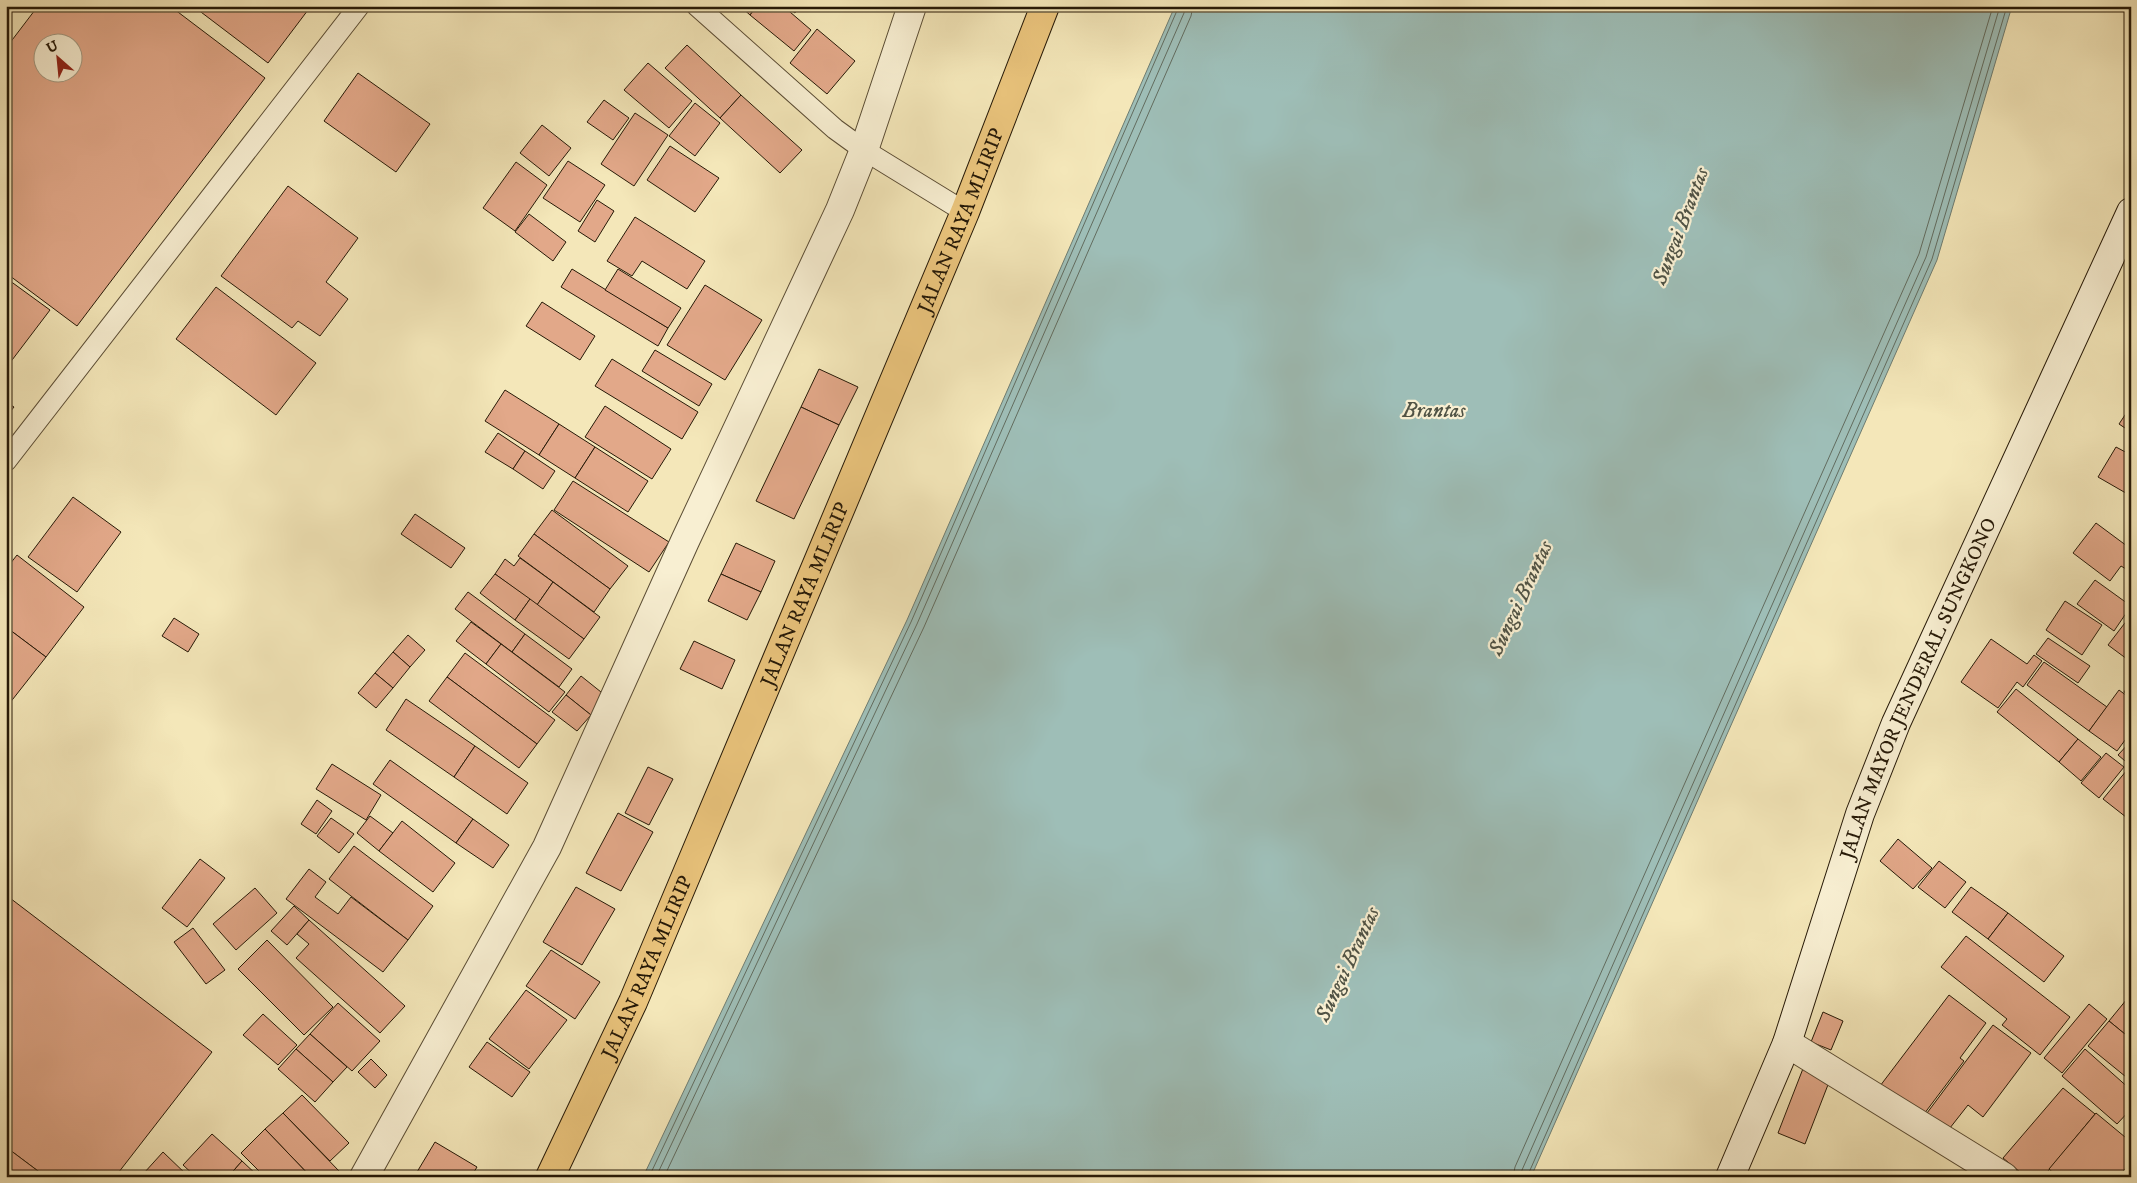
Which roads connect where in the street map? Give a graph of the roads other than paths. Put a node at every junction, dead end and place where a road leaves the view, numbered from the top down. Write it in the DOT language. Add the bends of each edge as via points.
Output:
graph roads {
  1 [pos="359,6"];
  2 [pos="697,6"];
  3 [pos="912,6"];
  4 [pos="1045,6"];
  5 [pos="864,150"];
  6 [pos="966,212"];
  7 [pos="2131,212"];
  8 [pos="6,461"];
  9 [pos="1786,1043"];
  10 [pos="364,1177"];
  11 [pos="550,1177"];
  12 [pos="1730,1177"];
  13 [pos="2004,1177"];
  1 -- 8 [label="lane"];
  2 -- 5 [label="lane"];
  3 -- 5 [label="street"];
  4 -- 6 [label="main road, JALAN RAYA MLIRIP"];
  5 -- 6 [label="lane"];
  5 -- 10 [label="street" via="840,210 689,532 547,847"];
  6 -- 11 [label="main road, JALAN RAYA MLIRIP" via="633,1002"];
  7 -- 9 [label="street, JALAN MAYOR JENDERAL SUNGKONO" via="1896,724 1860,814"];
  9 -- 12 [label="street, JALAN MAYOR JENDERAL SUNGKONO"];
  9 -- 13 [label="street"];
}
